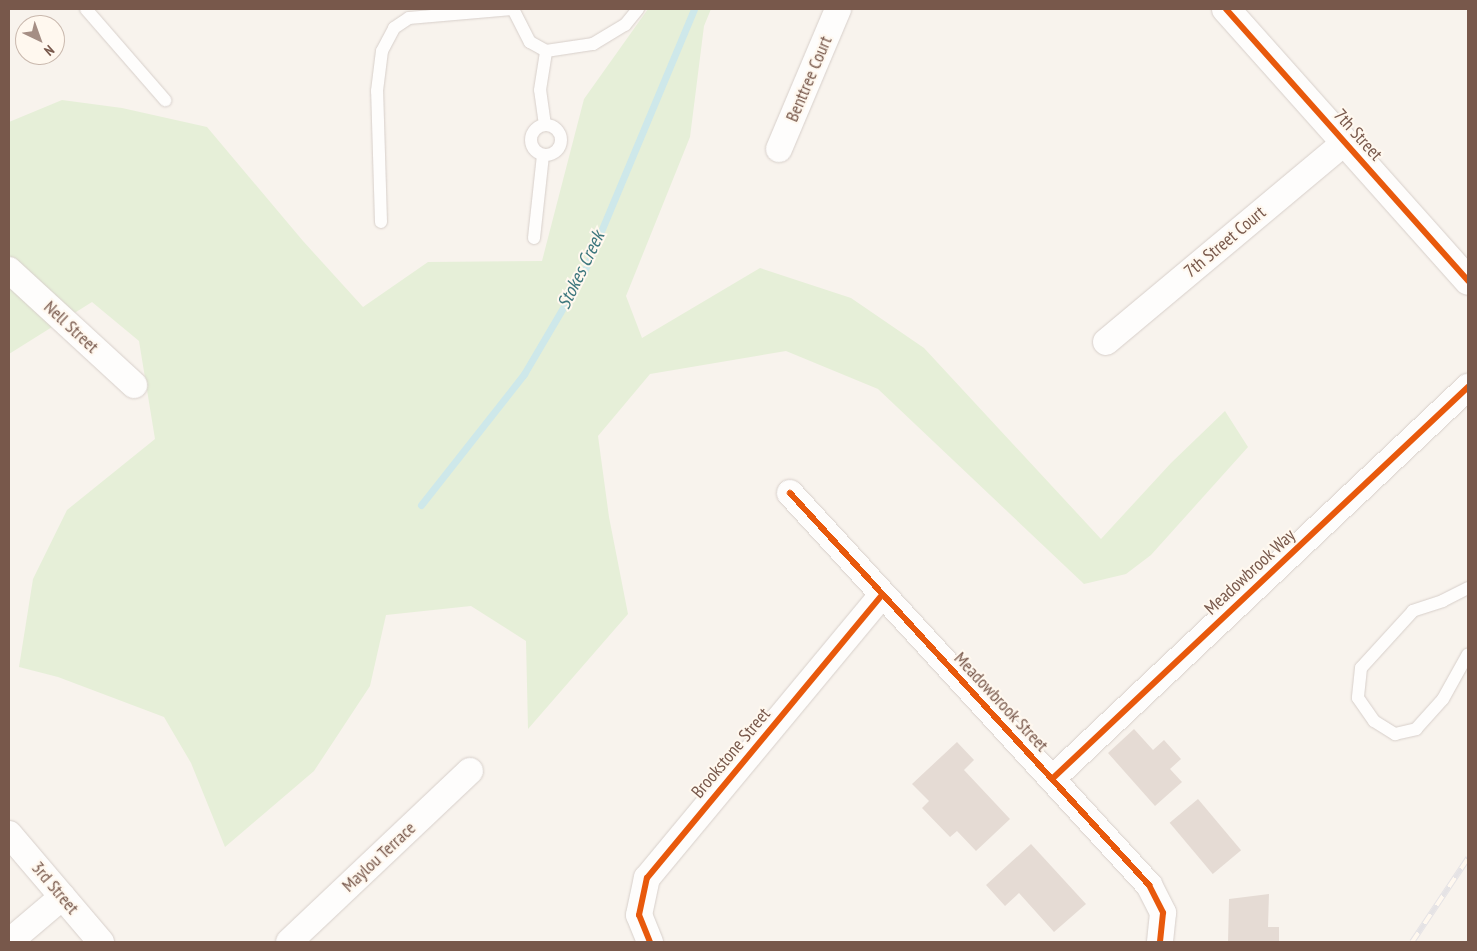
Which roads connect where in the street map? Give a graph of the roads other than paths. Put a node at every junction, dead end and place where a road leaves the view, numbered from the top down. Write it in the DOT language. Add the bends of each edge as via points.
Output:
graph roads {
  1 [pos="86,9"];
  2 [pos="512,9"];
  3 [pos="638,9"];
  4 [pos="838,9"];
  5 [pos="1226,9"];
  6 [pos="546,51"];
  7 [pos="165,100"];
  8 [pos="545,125"];
  9 [pos="1344,142"];
  10 [pos="780,149"];
  11 [pos="543,155"];
  12 [pos="381,222"];
  13 [pos="534,238"];
  14 [pos="9,270"];
  15 [pos="1468,281"];
  16 [pos="1106,342"];
  17 [pos="134,385"];
  18 [pos="1468,387"];
  19 [pos="790,493"];
  20 [pos="1468,588"];
  21 [pos="882,595"];
  22 [pos="1468,654"];
  23 [pos="470,772"];
  24 [pos="1052,779"];
  25 [pos="9,834"];
  26 [pos="62,897"];
  27 [pos="9,942"];
  28 [pos="101,942"];
  29 [pos="289,942"];
  30 [pos="650,942"];
  31 [pos="1160,942"];
  1 -- 7 [label="lane"];
  2 -- 6 [label="lane" via="530,42"];
  2 -- 12 [label="lane" via="408,18 394,28 382,52 377,91"];
  3 -- 6 [label="lane" via="625,25 593,44"];
  4 -- 10 [label="street, Benttree Court"];
  5 -- 9 [label="street, 7th Street"];
  6 -- 8 [label="lane" via="540,90"];
  8 -- 11 [label="lane" via="536,129 531,137 532,147"];
  8 -- 11 [label="lane" via="557,130 561,141 556,152"];
  9 -- 15 [label="street, 7th Street"];
  9 -- 16 [label="street, 7th Street Court"];
  11 -- 13 [label="lane"];
  14 -- 17 [label="street, Nell Street"];
  18 -- 24 [label="street, Meadowbrook Way"];
  19 -- 21 [label="street, Meadowbrook Street"];
  20 -- 22 [label="lane" via="1413,611 1361,668 1358,698 1374,721 1395,734 1416,729 1443,699"];
  21 -- 24 [label="street, Meadowbrook Street"];
  21 -- 30 [label="street, Brookstone Street" via="646,878 639,915"];
  23 -- 29 [label="street, Maylou Terrace"];
  24 -- 31 [label="street, Meadowbrook Street" via="1149,885 1163,913"];
  25 -- 26 [label="street, 3rd Street"];
  26 -- 27 [label="street"];
  26 -- 28 [label="street, 3rd Street"];
}
